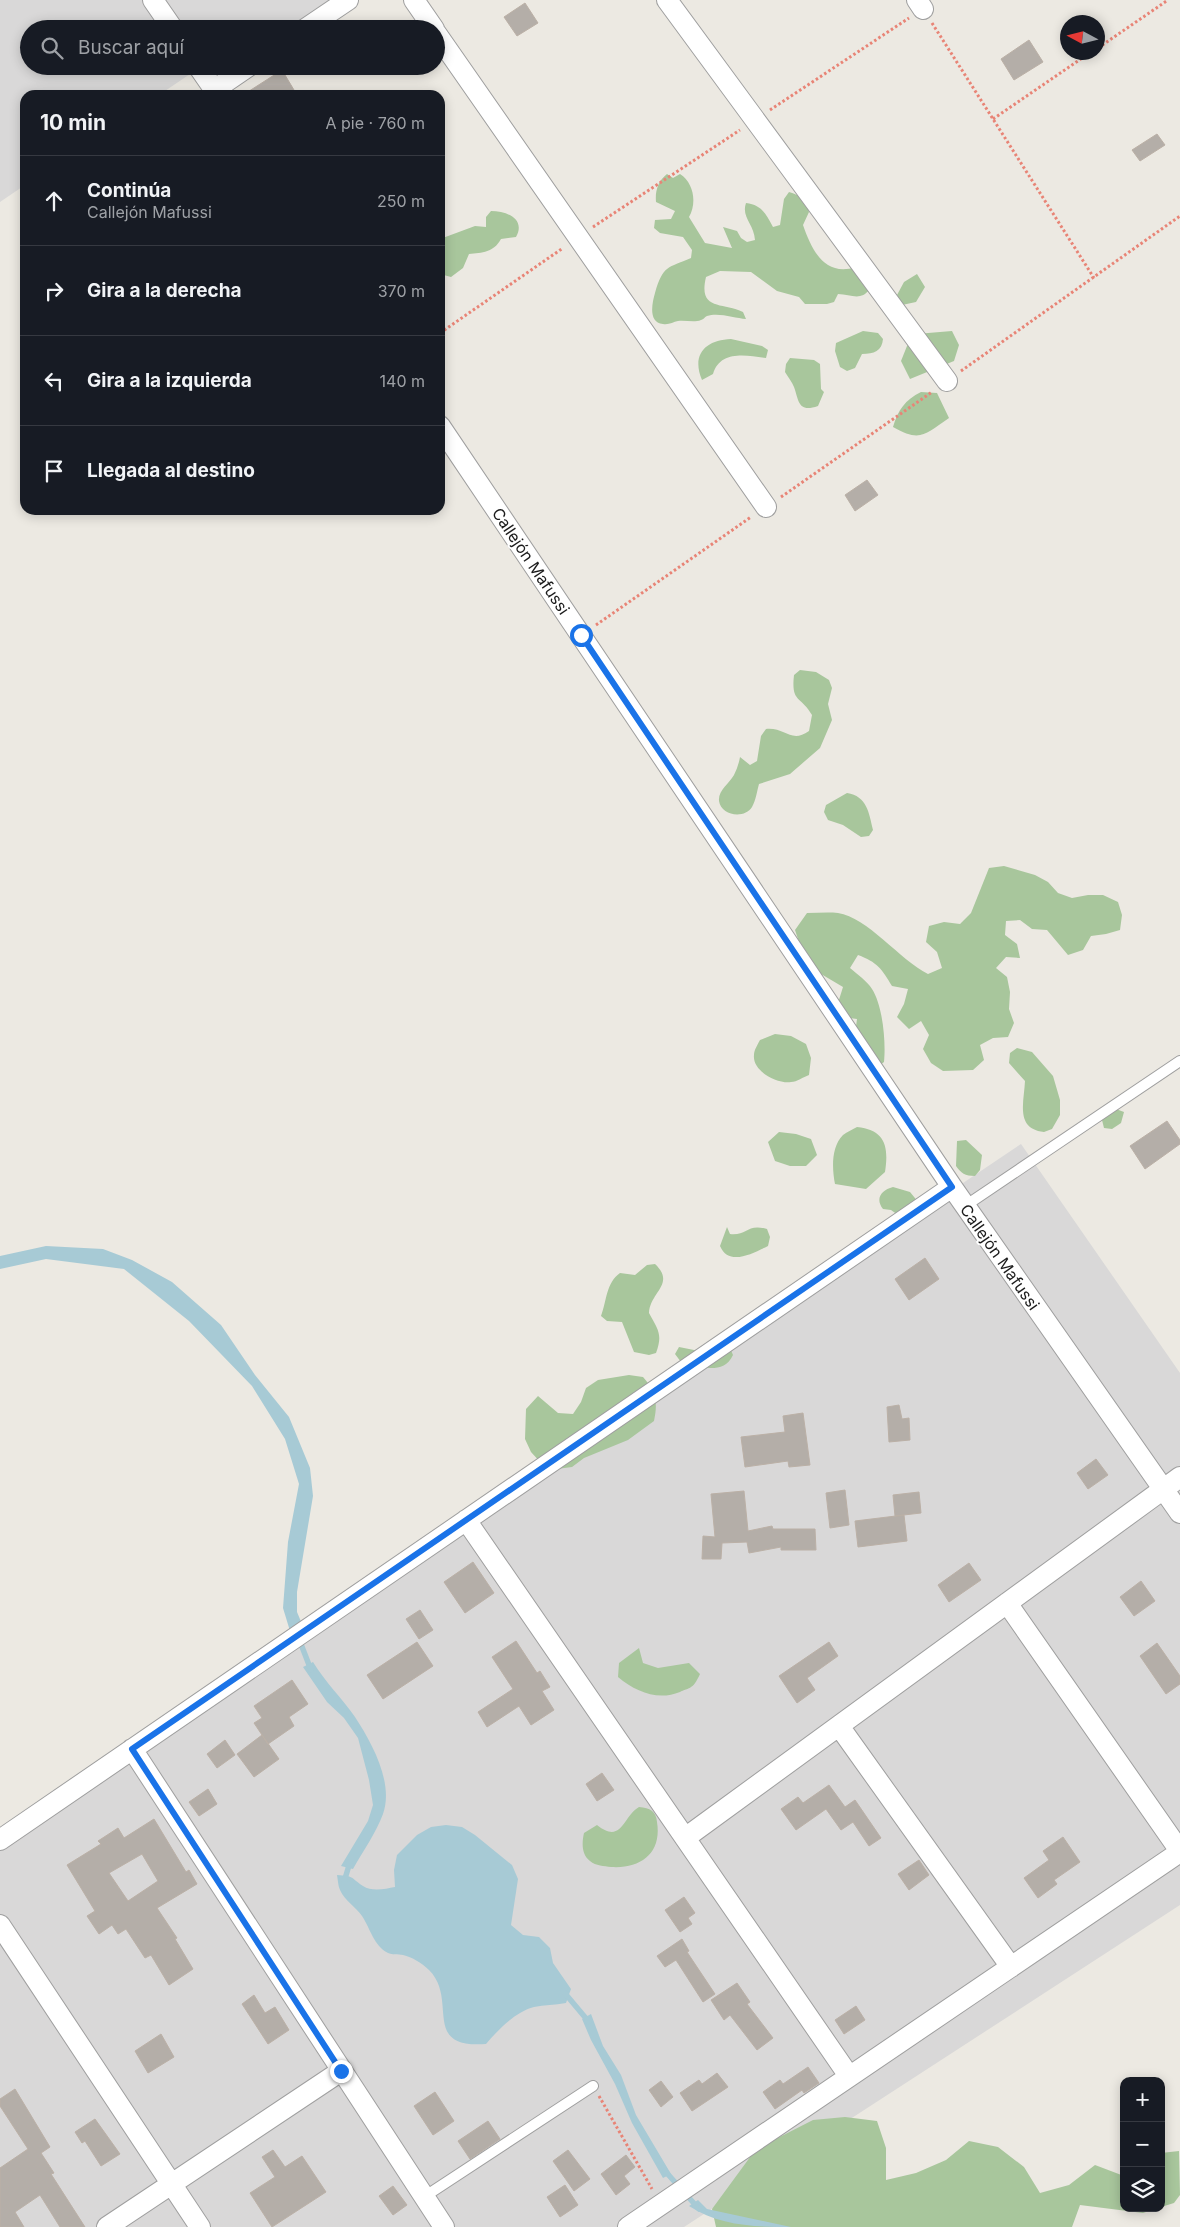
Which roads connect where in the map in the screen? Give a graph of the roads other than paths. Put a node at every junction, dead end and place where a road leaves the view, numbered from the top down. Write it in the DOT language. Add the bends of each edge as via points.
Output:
graph roads {
  1 [pos="153,0"];
  2 [pos="348,0"];
  3 [pos="414,0"];
  4 [pos="667,0"];
  5 [pos="167,20"];
  6 [pos="318,20"];
  7 [pos="428,20"];
  8 [pos="445,46"];
  9 [pos="204,75"];
  10 [pos="238,75"];
  11 [pos="215,90"];
  12 [pos="219,90"];
  13 [pos="947,381"];
  14 [pos="445,433"];
  15 [pos="766,507"];
  16 [pos="1180,1061"];
  17 [pos="952,1187"];
  18 [pos="965,1206"];
  19 [pos="1180,1477"];
  20 [pos="1162,1489"];
  21 [pos="1180,1513"];
  22 [pos="466,1520"];
  23 [pos="1007,1603"];
  24 [pos="839,1726"];
  25 [pos="132,1749"];
  26 [pos="685,1838"];
  27 [pos="0,1840"];
  28 [pos="1180,1851"];
  29 [pos="0,1925"];
  30 [pos="1011,1966"];
  31 [pos="341,2071"];
  32 [pos="849,2076"];
  33 [pos="593,2086"];
  34 [pos="172,2184"];
  35 [pos="424,2197"];
  36 [pos="108,2227"];
  37 [pos="200,2227"];
  38 [pos="444,2227"];
  39 [pos="628,2227"];
  1 -- 5 [label="street"];
  2 -- 6 [label="street"];
  3 -- 7 [label="street"];
  4 -- 13 [label="street"];
  8 -- 15 [label="street"];
  9 -- 11 [label="street"];
  10 -- 12 [label="street"];
  14 -- 17 [label="street, Callejón Mafussi"];
  16 -- 18 [label="lane"];
  17 -- 18 [label="street, Callejón Mafussi"];
  17 -- 22 [label="street"];
  18 -- 20 [label="street, Callejón Mafussi"];
  19 -- 20 [label="street"];
  20 -- 21 [label="street, Callejón Mafussi"];
  20 -- 23 [label="street"];
  22 -- 25 [label="street"];
  22 -- 26 [label="street"];
  23 -- 24 [label="street"];
  23 -- 28 [label="street"];
  24 -- 26 [label="street"];
  24 -- 30 [label="street"];
  25 -- 27 [label="street"];
  25 -- 31 [label="street"];
  26 -- 32 [label="street"];
  28 -- 30 [label="street"];
  29 -- 34 [label="street"];
  30 -- 32 [label="street"];
  31 -- 34 [label="street"];
  31 -- 35 [label="street"];
  32 -- 39 [label="street"];
  33 -- 35 [label="lane"];
  34 -- 36 [label="street"];
  34 -- 37 [label="street"];
  35 -- 38 [label="street"];
}
